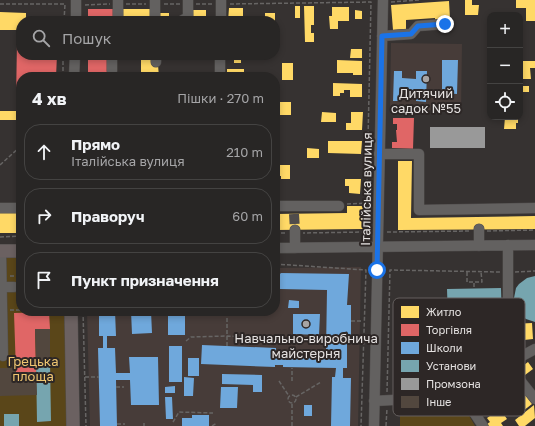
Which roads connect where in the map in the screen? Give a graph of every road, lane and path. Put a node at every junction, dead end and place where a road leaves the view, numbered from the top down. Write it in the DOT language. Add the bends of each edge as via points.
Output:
graph roads {
  1 [pos="76,0"];
  2 [pos="118,0"];
  3 [pos="155,0"];
  4 [pos="188,0"];
  5 [pos="419,0"];
  6 [pos="386,1"];
  7 [pos="223,2"];
  8 [pos="0,4"];
  9 [pos="64,16"];
  10 [pos="76,16"];
  11 [pos="118,16"];
  12 [pos="155,16"];
  13 [pos="188,16"];
  14 [pos="222,16"];
  15 [pos="445,24"];
  16 [pos="382,36"];
  17 [pos="63,60"];
  18 [pos="75,60"];
  19 [pos="112,60"];
  20 [pos="220,60"];
  21 [pos="112,71"];
  22 [pos="63,72"];
  23 [pos="74,72"];
  24 [pos="220,72"];
  25 [pos="16,151"];
  26 [pos="379,154"];
  27 [pos="0,165"];
  28 [pos="367,203"];
  29 [pos="340,205"];
  30 [pos="280,207"];
  31 [pos="0,208"];
  32 [pos="16,208"];
  33 [pos="535,208"];
  34 [pos="479,230"];
  35 [pos="535,230"];
  36 [pos="295,232"];
  37 [pos="383,232"];
  38 [pos="280,233"];
  39 [pos="16,236"];
  40 [pos="0,237"];
  41 [pos="508,245"];
  42 [pos="535,245"];
  43 [pos="479,246"];
  44 [pos="377,247"];
  45 [pos="280,248"];
  46 [pos="295,248"];
  47 [pos="0,251"];
  48 [pos="16,251"];
  49 [pos="280,264"];
  50 [pos="535,271"];
  51 [pos="467,272"];
  52 [pos="482,272"];
  53 [pos="508,272"];
  54 [pos="474,282"];
  55 [pos="2,287"];
  56 [pos="14,287"];
  57 [pos="474,289"];
  58 [pos="508,298"];
  59 [pos="71,316"];
  60 [pos="83,316"];
  61 [pos="227,316"];
  62 [pos="351,321"];
  63 [pos="364,321"];
  64 [pos="227,336"];
  65 [pos="277,338"];
  66 [pos="186,341"];
  67 [pos="227,346"];
  68 [pos="535,349"];
  69 [pos="525,354"];
  70 [pos="3,356"];
  71 [pos="292,368"];
  72 [pos="85,377"];
  73 [pos="99,377"];
  74 [pos="279,381"];
  75 [pos="292,381"];
  76 [pos="321,382"];
  77 [pos="525,386"];
  78 [pos="116,387"];
  79 [pos="124,387"];
  80 [pos="289,396"];
  81 [pos="296,397"];
  82 [pos="535,399"];
  83 [pos="387,400"];
  84 [pos="393,400"];
  85 [pos="374,401"];
  86 [pos="292,403"];
  87 [pos="213,413"];
  88 [pos="476,416"];
  89 [pos="173,422"];
  90 [pos="216,423"];
  91 [pos="117,424"];
  92 [pos="125,424"];
  93 [pos="74,426"];
  94 [pos="86,426"];
  95 [pos="212,426"];
  96 [pos="292,426"];
  97 [pos="362,426"];
  98 [pos="374,426"];
  99 [pos="386,426"];
  100 [pos="483,426"];
  1 -- 10 [label="street"];
  2 -- 11 [label="street"];
  3 -- 12 [label="street"];
  4 -- 13 [label="street"];
  5 -- 6 [label="path"];
  6 -- 16 [label="street, Італійська вулиця"];
  7 -- 14 [label="street"];
  7 -- 28 [label="path" via="371,2"];
  8 -- 9 [label="path" via="65,4"];
  15 -- 16 [label="street" via="418,26 411,34"];
  16 -- 26 [label="street, Італійська вулиця"];
  17 -- 22 [label="path"];
  18 -- 23 [label="street"];
  19 -- 21 [label="street"];
  20 -- 24 [label="street"];
  25 -- 27 [label="path"];
  26 -- 33 [label="street" via="419,154 418,210"];
  26 -- 44 [label="street, Італійська вулиця"];
  28 -- 29 [label="path"];
  28 -- 36 [label="path" via="366,232"];
  29 -- 30 [label="street" via="294,210"];
  31 -- 32 [label="street"];
  34 -- 35 [label="path"];
  34 -- 37 [label="path"];
  34 -- 43 [label="street"];
  36 -- 38 [label="path"];
  36 -- 46 [label="street"];
  39 -- 40 [label="path"];
  41 -- 42 [label="street"];
  41 -- 43 [label="street"];
  41 -- 53 [label="street"];
  43 -- 44 [label="street"];
  44 -- 46 [label="street"];
  44 -- 85 [label="street, Італійська вулиця"];
  45 -- 46 [label="street"];
  47 -- 48 [label="main road"];
  47 -- 55 [label="street"];
  49 -- 63 [label="path" via="366,270"];
  50 -- 53 [label="path"];
  51 -- 52 [label="path"];
  51 -- 54 [label="path" via="467,282"];
  51 -- 83 [label="path" via="390,270"];
  52 -- 53 [label="path"];
  52 -- 54 [label="path" via="482,282"];
  53 -- 58 [label="street"];
  54 -- 57 [label="path"];
  55 -- 56 [label="street"];
  55 -- 70 [label="street"];
  59 -- 93 [label="main road"];
  60 -- 72 [label="path"];
  61 -- 64 [label="path"];
  62 -- 63 [label="path"];
  63 -- 97 [label="path"];
  64 -- 65 [label="path"];
  64 -- 66 [label="path" via="191,337"];
  64 -- 67 [label="path"];
  68 -- 69 [label="street"];
  71 -- 75 [label="path"];
  72 -- 73 [label="path"];
  72 -- 94 [label="path"];
  74 -- 80 [label="path"];
  76 -- 81 [label="path"];
  77 -- 82 [label="street"];
  78 -- 79 [label="path"];
  80 -- 81 [label="path"];
  80 -- 86 [label="path"];
  81 -- 86 [label="path" via="296,401"];
  83 -- 84 [label="street"];
  83 -- 85 [label="street"];
  83 -- 99 [label="path"];
  85 -- 98 [label="street, Італійська вулиця"];
  86 -- 96 [label="path"];
  87 -- 89 [label="path" via="178,412"];
  88 -- 100 [label="street"];
  90 -- 95 [label="path"];
  91 -- 92 [label="path"];
}
